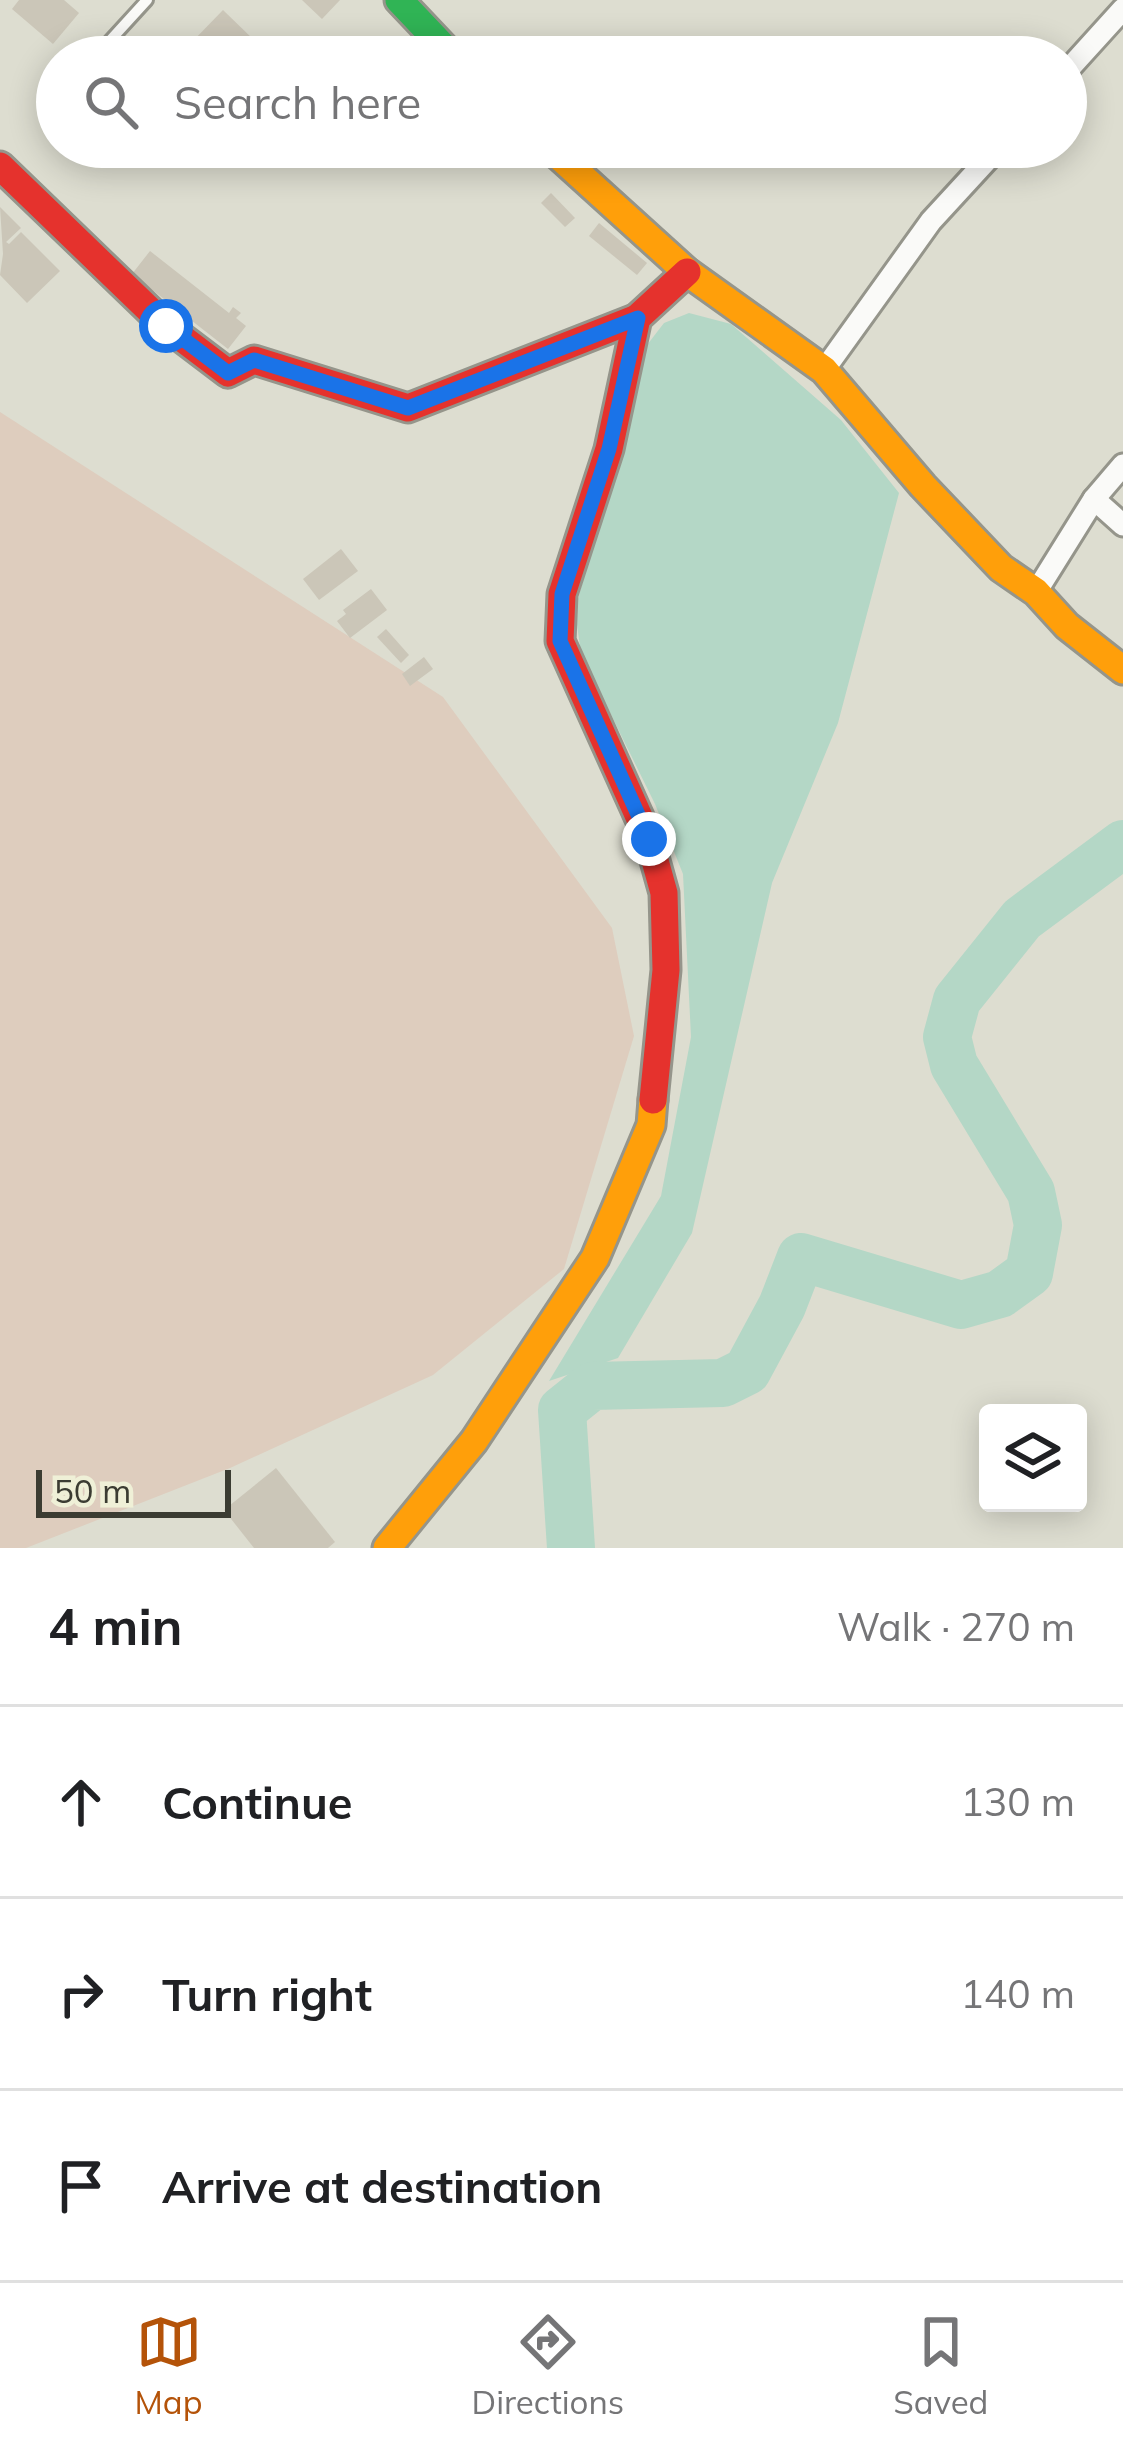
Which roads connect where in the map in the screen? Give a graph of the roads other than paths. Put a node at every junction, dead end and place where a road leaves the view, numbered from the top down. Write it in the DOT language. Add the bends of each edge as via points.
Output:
graph roads {
  1 [pos="147,0"];
  2 [pos="399,0"];
  3 [pos="1123,9"];
  4 [pos="114,36"];
  5 [pos="433,36"];
  6 [pos="1087,49"];
  7 [pos="0,166"];
  8 [pos="572,168"];
  9 [pos="980,168"];
  10 [pos="687,272"];
  11 [pos="638,318"];
  12 [pos="824,370"];
  13 [pos="1123,465"];
  14 [pos="1094,499"];
  15 [pos="1123,525"];
  16 [pos="1036,592"];
  17 [pos="1123,670"];
  18 [pos="387,1548"];
  1 -- 4 [label="lane"];
  2 -- 5 [label="street"];
  3 -- 6 [label="street"];
  7 -- 11 [label="street" via="166,326 228,373 254,360 408,408"];
  8 -- 10 [label="street"];
  9 -- 12 [label="street"];
  10 -- 11 [label="street"];
  10 -- 12 [label="street"];
  11 -- 18 [label="street" via="609,449 562,594 560,641 649,839 664,892 666,970 651,1125 595,1258 474,1441"];
  12 -- 16 [label="street" via="1001,568"];
  13 -- 14 [label="street"];
  14 -- 15 [label="street"];
  14 -- 16 [label="street"];
  16 -- 17 [label="street"];
}
